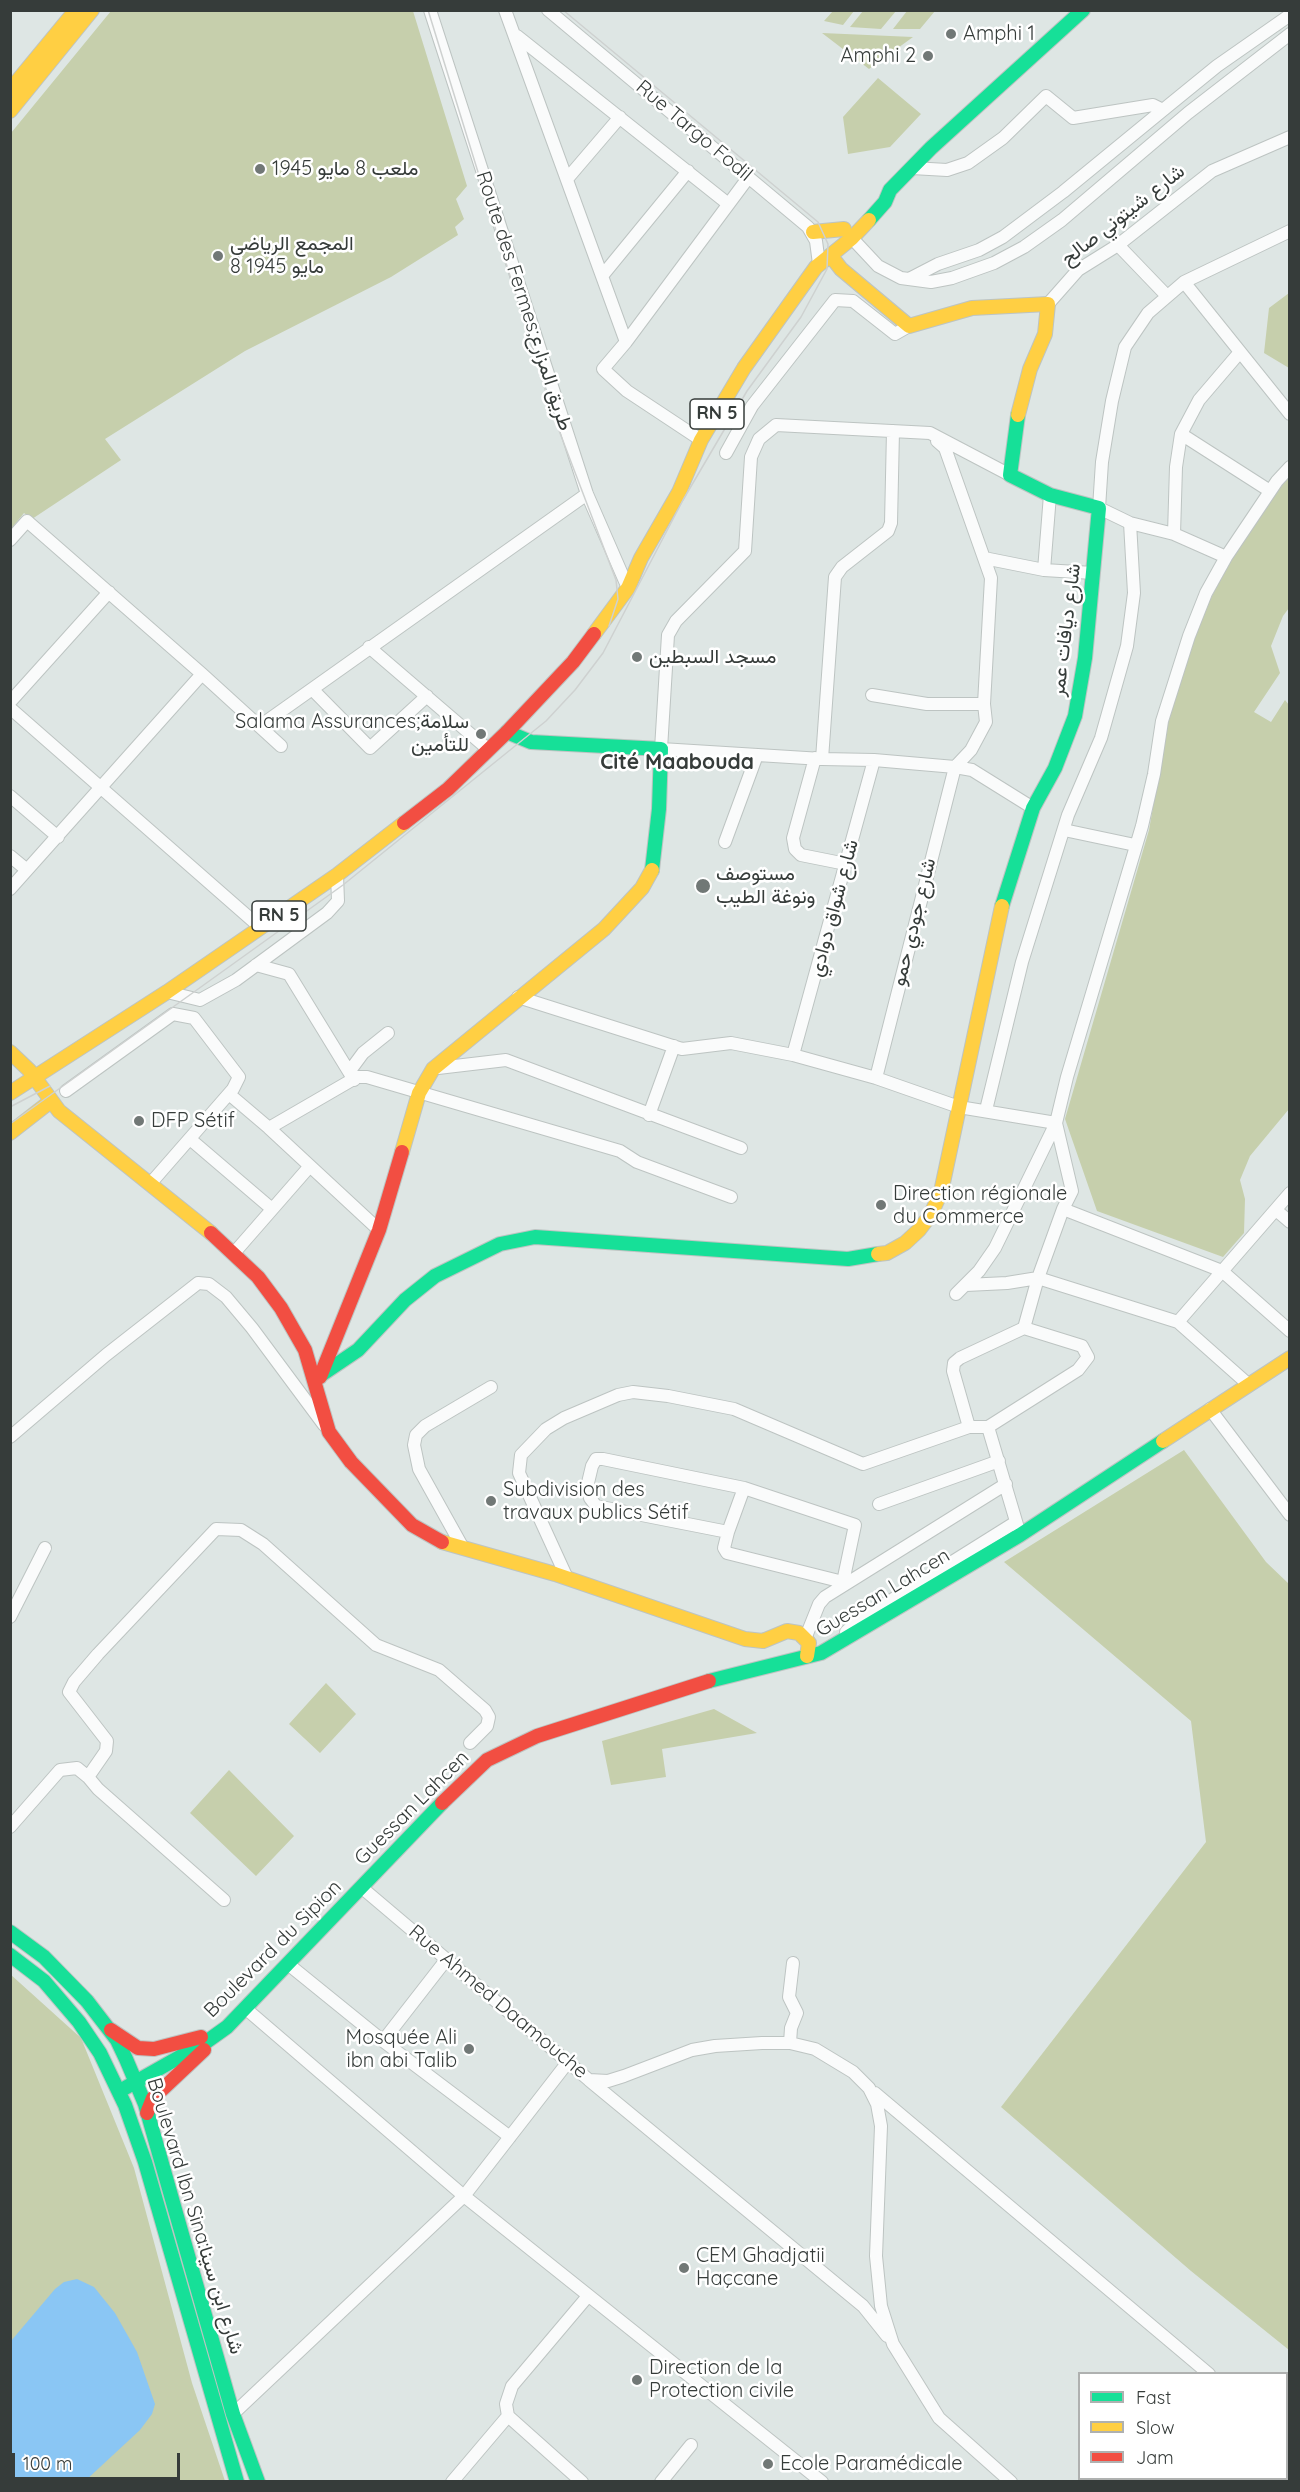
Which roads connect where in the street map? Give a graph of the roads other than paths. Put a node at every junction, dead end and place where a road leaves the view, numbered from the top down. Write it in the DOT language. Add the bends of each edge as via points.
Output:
graph roads {
  1 [pos="76,10"];
  2 [pos="92,10"];
  3 [pos="430,10"];
  4 [pos="505,10"];
  5 [pos="548,10"];
  6 [pos="1083,10"];
  7 [pos="1290,15"];
  8 [pos="1290,34"];
  9 [pos="516,36"];
  10 [pos="10,90"];
  11 [pos="1163,110"];
  12 [pos="10,111"];
  13 [pos="620,117"];
  14 [pos="1290,137"];
  15 [pos="912,168"];
  16 [pos="688,171"];
  17 [pos="748,178"];
  18 [pos="567,179"];
  19 [pos="727,203"];
  20 [pos="1290,231"];
  21 [pos="813,232"];
  22 [pos="848,234"];
  23 [pos="990,245"];
  24 [pos="1118,245"];
  25 [pos="825,260"];
  26 [pos="994,263"];
  27 [pos="602,276"];
  28 [pos="909,279"];
  29 [pos="1184,282"];
  30 [pos="1167,296"];
  31 [pos="1048,304"];
  32 [pos="909,326"];
  33 [pos="626,342"];
  34 [pos="1240,352"];
  35 [pos="1290,414"];
  36 [pos="893,431"];
  37 [pos="930,433"];
  38 [pos="1181,434"];
  39 [pos="701,440"];
  40 [pos="726,453"];
  41 [pos="1290,467"];
  42 [pos="1010,475"];
  43 [pos="1270,491"];
  44 [pos="587,494"];
  45 [pos="1050,495"];
  46 [pos="1099,508"];
  47 [pos="1130,523"];
  48 [pos="1174,534"];
  49 [pos="10,540"];
  50 [pos="1226,556"];
  51 [pos="984,558"];
  52 [pos="1044,570"];
  53 [pos="1093,573"];
  54 [pos="628,588"];
  55 [pos="109,592"];
  56 [pos="369,647"];
  57 [pos="202,674"];
  58 [pos="312,689"];
  59 [pos="872,695"];
  60 [pos="427,696"];
  61 [pos="10,702"];
  62 [pos="984,704"];
  63 [pos="534,705"];
  64 [pos="10,708"];
  65 [pos="260,726"];
  66 [pos="507,732"];
  67 [pos="531,742"];
  68 [pos="281,746"];
  69 [pos="661,749"];
  70 [pos="489,750"];
  71 [pos="757,755"];
  72 [pos="818,759"];
  73 [pos="874,760"];
  74 [pos="955,766"];
  75 [pos="101,788"];
  76 [pos="10,796"];
  77 [pos="1033,808"];
  78 [pos="1064,830"];
  79 [pos="58,837"];
  80 [pos="725,842"];
  81 [pos="1135,845"];
  82 [pos="10,856"];
  83 [pos="846,864"];
  84 [pos="27,870"];
  85 [pos="336,875"];
  86 [pos="10,888"];
  87 [pos="261,928"];
  88 [pos="256,965"];
  89 [pos="167,993"];
  90 [pos="518,997"];
  91 [pos="388,1033"];
  92 [pos="674,1046"];
  93 [pos="10,1052"];
  94 [pos="793,1055"];
  95 [pos="433,1069"];
  96 [pos="351,1076"];
  97 [pos="33,1078"];
  98 [pos="876,1078"];
  99 [pos="66,1091"];
  100 [pos="10,1093"];
  101 [pos="419,1093"];
  102 [pos="229,1094"];
  103 [pos="51,1101"];
  104 [pos="959,1107"];
  105 [pos="986,1110"];
  106 [pos="649,1115"];
  107 [pos="1056,1123"];
  108 [pos="269,1128"];
  109 [pos="10,1133"];
  110 [pos="190,1139"];
  111 [pos="741,1148"];
  112 [pos="310,1166"];
  113 [pos="150,1184"];
  114 [pos="1290,1193"];
  115 [pos="731,1197"];
  116 [pos="272,1209"];
  117 [pos="1063,1209"];
  118 [pos="1276,1210"];
  119 [pos="1290,1222"];
  120 [pos="379,1230"];
  121 [pos="234,1253"];
  122 [pos="1222,1270"];
  123 [pos="1038,1278"];
  124 [pos="966,1285"];
  125 [pos="956,1294"];
  126 [pos="1178,1322"];
  127 [pos="1024,1328"];
  128 [pos="1290,1331"];
  129 [pos="1290,1358"];
  130 [pos="321,1375"];
  131 [pos="1250,1385"];
  132 [pos="491,1387"];
  133 [pos="316,1389"];
  134 [pos="1210,1409"];
  135 [pos="969,1427"];
  136 [pos="988,1427"];
  137 [pos="329,1432"];
  138 [pos="10,1437"];
  139 [pos="999,1461"];
  140 [pos="1006,1484"];
  141 [pos="744,1488"];
  142 [pos="1285,1498"];
  143 [pos="879,1504"];
  144 [pos="1290,1515"];
  145 [pos="1018,1528"];
  146 [pos="728,1532"];
  147 [pos="45,1548"];
  148 [pos="463,1548"];
  149 [pos="567,1578"];
  150 [pos="843,1584"];
  151 [pos="10,1617"];
  152 [pos="805,1639"];
  153 [pos="807,1656"];
  154 [pos="470,1743"];
  155 [pos="88,1777"];
  156 [pos="10,1827"];
  157 [pos="361,1887"];
  158 [pos="224,1900"];
  159 [pos="10,1932"];
  160 [pos="10,1955"];
  161 [pos="446,1960"];
  162 [pos="794,1963"];
  163 [pos="288,1964"];
  164 [pos="245,2008"];
  165 [pos="107,2026"];
  166 [pos="227,2027"];
  167 [pos="382,2041"];
  168 [pos="790,2043"];
  169 [pos="568,2062"];
  170 [pos="590,2080"];
  171 [pos="136,2083"];
  172 [pos="869,2088"];
  173 [pos="118,2091"];
  174 [pos="147,2113"];
  175 [pos="510,2137"];
  176 [pos="464,2196"];
  177 [pos="588,2296"];
  178 [pos="893,2344"];
  179 [pos="1208,2372"];
  180 [pos="234,2414"];
  181 [pos="508,2416"];
  182 [pos="691,2445"];
  183 [pos="237,2481"];
  184 [pos="258,2481"];
  185 [pos="452,2481"];
  186 [pos="582,2481"];
  187 [pos="661,2481"];
  188 [pos="822,2481"];
  189 [pos="1011,2481"];
  1 -- 10 [label="main road"];
  2 -- 12 [label="main road"];
  3 -- 44 [label="street, Route des Fermes;طريق المزارع"];
  4 -- 9 [label="street"];
  5 -- 17 [label="street, Rue Targo Fodil"];
  6 -- 15 [label="main road, RN 5"];
  7 -- 11 [label="street"];
  8 -- 26 [label="street" via="1188,113 1062,220"];
  9 -- 13 [label="street"];
  9 -- 18 [label="street"];
  11 -- 15 [label="street" via="1153,105 1073,118 1046,96 1003,138 968,163 947,170"];
  11 -- 23 [label="street" via="1041,210"];
  13 -- 16 [label="street"];
  13 -- 18 [label="street"];
  14 -- 24 [label="street, شارع شيتوني صالح" via="1212,171"];
  15 -- 22 [label="main road, RN 5" via="876,198"];
  16 -- 19 [label="street"];
  16 -- 27 [label="street"];
  17 -- 19 [label="street"];
  17 -- 21 [label="street, Rue Targo Fodil"];
  18 -- 27 [label="street"];
  19 -- 33 [label="street"];
  20 -- 29 [label="street, شارع ديافات عمر"];
  21 -- 22 [label="main road"];
  21 -- 25 [label="street"];
  22 -- 25 [label="main road, RN 5"];
  22 -- 28 [label="street" via="878,266"];
  23 -- 26 [label="street"];
  23 -- 28 [label="street"];
  24 -- 30 [label="street"];
  24 -- 31 [label="street, شارع شيتوني صالح" via="1078,270"];
  25 -- 32 [label="main road"];
  25 -- 39 [label="main road, RN 5" via="744,368"];
  26 -- 28 [label="street" via="931,282"];
  27 -- 33 [label="street"];
  29 -- 30 [label="street, شارع ديافات عمر"];
  29 -- 34 [label="street"];
  30 -- 46 [label="street, شارع ديافات عمر" via="1148,313 1125,347 1102,462"];
  31 -- 32 [label="main road" via="972,308"];
  31 -- 42 [label="main road" via="1046,334 1029,369 1019,409"];
  32 -- 40 [label="street" via="895,334 853,301 835,300 752,406"];
  33 -- 39 [label="street" via="603,369 627,391"];
  34 -- 35 [label="street"];
  34 -- 38 [label="street" via="1199,400"];
  36 -- 37 [label="street"];
  36 -- 69 [label="street" via="776,425 759,439 752,458 745,551 676,621 668,635"];
  36 -- 72 [label="street" via="888,531 835,577"];
  37 -- 42 [label="street"];
  37 -- 51 [label="street" via="945,448"];
  38 -- 43 [label="street"];
  38 -- 48 [label="street"];
  39 -- 54 [label="main road, RN 5" via="679,492"];
  41 -- 43 [label="street"];
  42 -- 45 [label="main road"];
  43 -- 50 [label="street"];
  44 -- 54 [label="street, Route des Fermes;طريق المزارع"];
  44 -- 56 [label="street"];
  45 -- 46 [label="main road"];
  45 -- 52 [label="street"];
  46 -- 47 [label="street"];
  46 -- 53 [label="main road, شارع ديافات عمر"];
  47 -- 48 [label="street"];
  47 -- 78 [label="street" via="1134,593 1127,646 1101,738"];
  48 -- 50 [label="street"];
  49 -- 55 [label="street" via="27,521"];
  50 -- 81 [label="street" via="1189,636 1162,721 1154,774"];
  51 -- 52 [label="street"];
  51 -- 62 [label="street" via="991,578 991,595"];
  52 -- 53 [label="street"];
  53 -- 77 [label="main road, شارع ديافات عمر" via="1075,716 1055,768"];
  54 -- 63 [label="main road, RN 5" via="573,662"];
  55 -- 57 [label="street"];
  55 -- 61 [label="street"];
  56 -- 58 [label="street"];
  56 -- 60 [label="street"];
  57 -- 65 [label="street"];
  57 -- 75 [label="street"];
  58 -- 60 [label="street" via="370,748"];
  58 -- 65 [label="street"];
  59 -- 62 [label="street" via="927,704"];
  60 -- 70 [label="street"];
  62 -- 74 [label="street" via="986,722 978,739"];
  63 -- 66 [label="main road, RN 5"];
  63 -- 67 [label="main road" via="526,720"];
  64 -- 75 [label="street"];
  65 -- 68 [label="street"];
  66 -- 67 [label="main road"];
  66 -- 70 [label="main road, RN 5"];
  67 -- 69 [label="main road"];
  69 -- 71 [label="street"];
  69 -- 90 [label="main road" via="652,871 642,888 604,929"];
  70 -- 85 [label="main road, RN 5" via="448,789"];
  71 -- 72 [label="street"];
  71 -- 80 [label="street"];
  72 -- 73 [label="street"];
  72 -- 83 [label="street" via="794,838 795,849 801,855"];
  73 -- 74 [label="street"];
  73 -- 83 [label="street, شارع شواق دوادي"];
  74 -- 77 [label="street" via="972,770"];
  74 -- 98 [label="street, شارع جودي حمو"];
  75 -- 79 [label="street"];
  75 -- 87 [label="street"];
  76 -- 79 [label="street"];
  77 -- 104 [label="main road, شارع ديافات عمر" via="1004,894"];
  78 -- 81 [label="street"];
  78 -- 105 [label="street" via="1022,962"];
  79 -- 84 [label="street"];
  81 -- 107 [label="street"];
  82 -- 84 [label="street"];
  83 -- 94 [label="street, شارع شواق دوادي"];
  84 -- 86 [label="street"];
  85 -- 87 [label="main road, RN 5"];
  85 -- 88 [label="street" via="338,901"];
  87 -- 89 [label="main road, RN 5"];
  88 -- 89 [label="street" via="200,1000"];
  88 -- 96 [label="street" via="289,974"];
  89 -- 97 [label="main road, RN 5"];
  90 -- 92 [label="street"];
  90 -- 95 [label="main road"];
  91 -- 96 [label="street" via="363,1053"];
  92 -- 94 [label="street" via="682,1049 731,1043"];
  92 -- 106 [label="street"];
  93 -- 97 [label="main road"];
  94 -- 98 [label="street"];
  95 -- 101 [label="main road"];
  95 -- 106 [label="street" via="506,1060"];
  96 -- 101 [label="street"];
  96 -- 108 [label="street"];
  97 -- 100 [label="main road, RN 5"];
  97 -- 103 [label="main road"];
  98 -- 104 [label="street"];
  99 -- 102 [label="street" via="173,1014 194,1018 239,1077"];
  101 -- 115 [label="street" via="620,1151"];
  101 -- 120 [label="main road"];
  102 -- 108 [label="street"];
  102 -- 110 [label="street"];
  103 -- 109 [label="main road"];
  103 -- 113 [label="main road"];
  104 -- 105 [label="street"];
  104 -- 130 [label="main road, شارع ديافات عمر" via="941,1192 931,1214 912,1236 887,1253 848,1259 535,1237 500,1244 435,1276 405,1300 358,1350"];
  105 -- 107 [label="street"];
  106 -- 111 [label="street"];
  107 -- 117 [label="street" via="1072,1191"];
  107 -- 124 [label="street" via="995,1248"];
  108 -- 112 [label="street"];
  110 -- 113 [label="street"];
  110 -- 116 [label="street"];
  112 -- 116 [label="street"];
  112 -- 120 [label="street"];
  113 -- 121 [label="main road"];
  114 -- 118 [label="street"];
  116 -- 121 [label="street"];
  117 -- 122 [label="street"];
  117 -- 123 [label="street"];
  118 -- 119 [label="street"];
  118 -- 122 [label="street"];
  120 -- 130 [label="main road"];
  121 -- 133 [label="main road" via="281,1308 305,1350"];
  122 -- 126 [label="street"];
  122 -- 128 [label="street"];
  123 -- 124 [label="street"];
  123 -- 126 [label="street"];
  123 -- 127 [label="street"];
  124 -- 125 [label="street"];
  126 -- 131 [label="street"];
  127 -- 135 [label="street" via="954,1363"];
  127 -- 136 [label="street" via="1082,1346 1088,1357 1078,1370"];
  129 -- 131 [label="main road, Guessan Lahcen"];
  130 -- 133 [label="main road"];
  131 -- 134 [label="main road, Guessan Lahcen"];
  132 -- 148 [label="street" via="425,1426 416,1435 414,1445 419,1469"];
  133 -- 137 [label="main road"];
  134 -- 142 [label="street"];
  134 -- 145 [label="main road, Guessan Lahcen"];
  135 -- 136 [label="street"];
  135 -- 149 [label="street" via="863,1464 734,1409 668,1396 633,1392 618,1395 546,1429 521,1455 519,1473"];
  136 -- 139 [label="street"];
  137 -- 138 [label="street" via="226,1298 209,1284 198,1283"];
  137 -- 148 [label="main road" via="351,1462 412,1524 436,1541"];
  139 -- 140 [label="street"];
  139 -- 143 [label="street"];
  140 -- 145 [label="street"];
  140 -- 150 [label="street"];
  141 -- 146 [label="street"];
  141 -- 146 [label="street" via="603,1459 596,1459 592,1466 587,1487 596,1506"];
  141 -- 150 [label="street" via="855,1525"];
  142 -- 144 [label="street"];
  145 -- 153 [label="main road, Guessan Lahcen" via="828,1649"];
  146 -- 150 [label="street" via="724,1548 731,1555"];
  147 -- 151 [label="street"];
  148 -- 149 [label="main road"];
  149 -- 152 [label="main road" via="746,1639 763,1641 787,1631 799,1633"];
  150 -- 152 [label="street" via="819,1604"];
  152 -- 153 [label="main road" via="809,1643"];
  153 -- 157 [label="main road, Guessan Lahcen" via="682,1689 511,1747 465,1779"];
  154 -- 155 [label="street" via="487,1726 489,1717 438,1670 376,1645 263,1544 241,1530 216,1529 74,1682 69,1692 107,1741 106,1751"];
  155 -- 156 [label="street" via="77,1768 60,1770"];
  155 -- 158 [label="street"];
  157 -- 161 [label="street, Rue Ahmed Daamouche"];
  157 -- 163 [label="main road, Boulevard du Sipion"];
  159 -- 165 [label="main road, Boulevard Ibn Sina:شارع ابن سينا" via="59,1970"];
  160 -- 173 [label="main road" via="44,1981 79,2022 100,2053"];
  161 -- 167 [label="street"];
  161 -- 169 [label="street, Rue Ahmed Daamouche"];
  162 -- 168 [label="street" via="789,1997 797,2013"];
  163 -- 164 [label="main road, Boulevard du Sipion"];
  163 -- 167 [label="street"];
  164 -- 166 [label="main road, Boulevard du Sipion"];
  164 -- 176 [label="street"];
  165 -- 166 [label="main road" via="138,2048 154,2049"];
  165 -- 171 [label="main road, Boulevard Ibn Sina:شارع ابن سينا"];
  166 -- 171 [label="main road, Boulevard du Sipion"];
  166 -- 174 [label="main road" via="153,2098"];
  167 -- 175 [label="street"];
  168 -- 170 [label="street, Rue Ahmed Daamouche" via="692,2050 609,2081"];
  168 -- 172 [label="street, Rue Ahmed Daamouche" via="834,2059"];
  169 -- 170 [label="street, Rue Ahmed Daamouche"];
  169 -- 175 [label="street"];
  170 -- 178 [label="street" via="863,2306"];
  171 -- 173 [label="main road, Boulevard du Sipion"];
  171 -- 174 [label="main road, Boulevard Ibn Sina:شارع ابن سينا"];
  172 -- 178 [label="street" via="881,2126 878,2294"];
  172 -- 179 [label="street, Rue Ahmed Daamouche"];
  173 -- 183 [label="main road" via="145,2162"];
  174 -- 180 [label="main road, Boulevard Ibn Sina:شارع ابن سينا"];
  175 -- 176 [label="street"];
  176 -- 177 [label="street"];
  176 -- 180 [label="street"];
  177 -- 181 [label="street" via="512,2386 507,2396"];
  177 -- 188 [label="street"];
  178 -- 189 [label="street" via="939,2418"];
  180 -- 184 [label="main road, Boulevard Ibn Sina:شارع ابن سينا"];
  181 -- 185 [label="street"];
  181 -- 186 [label="street"];
  182 -- 187 [label="street"];
}
